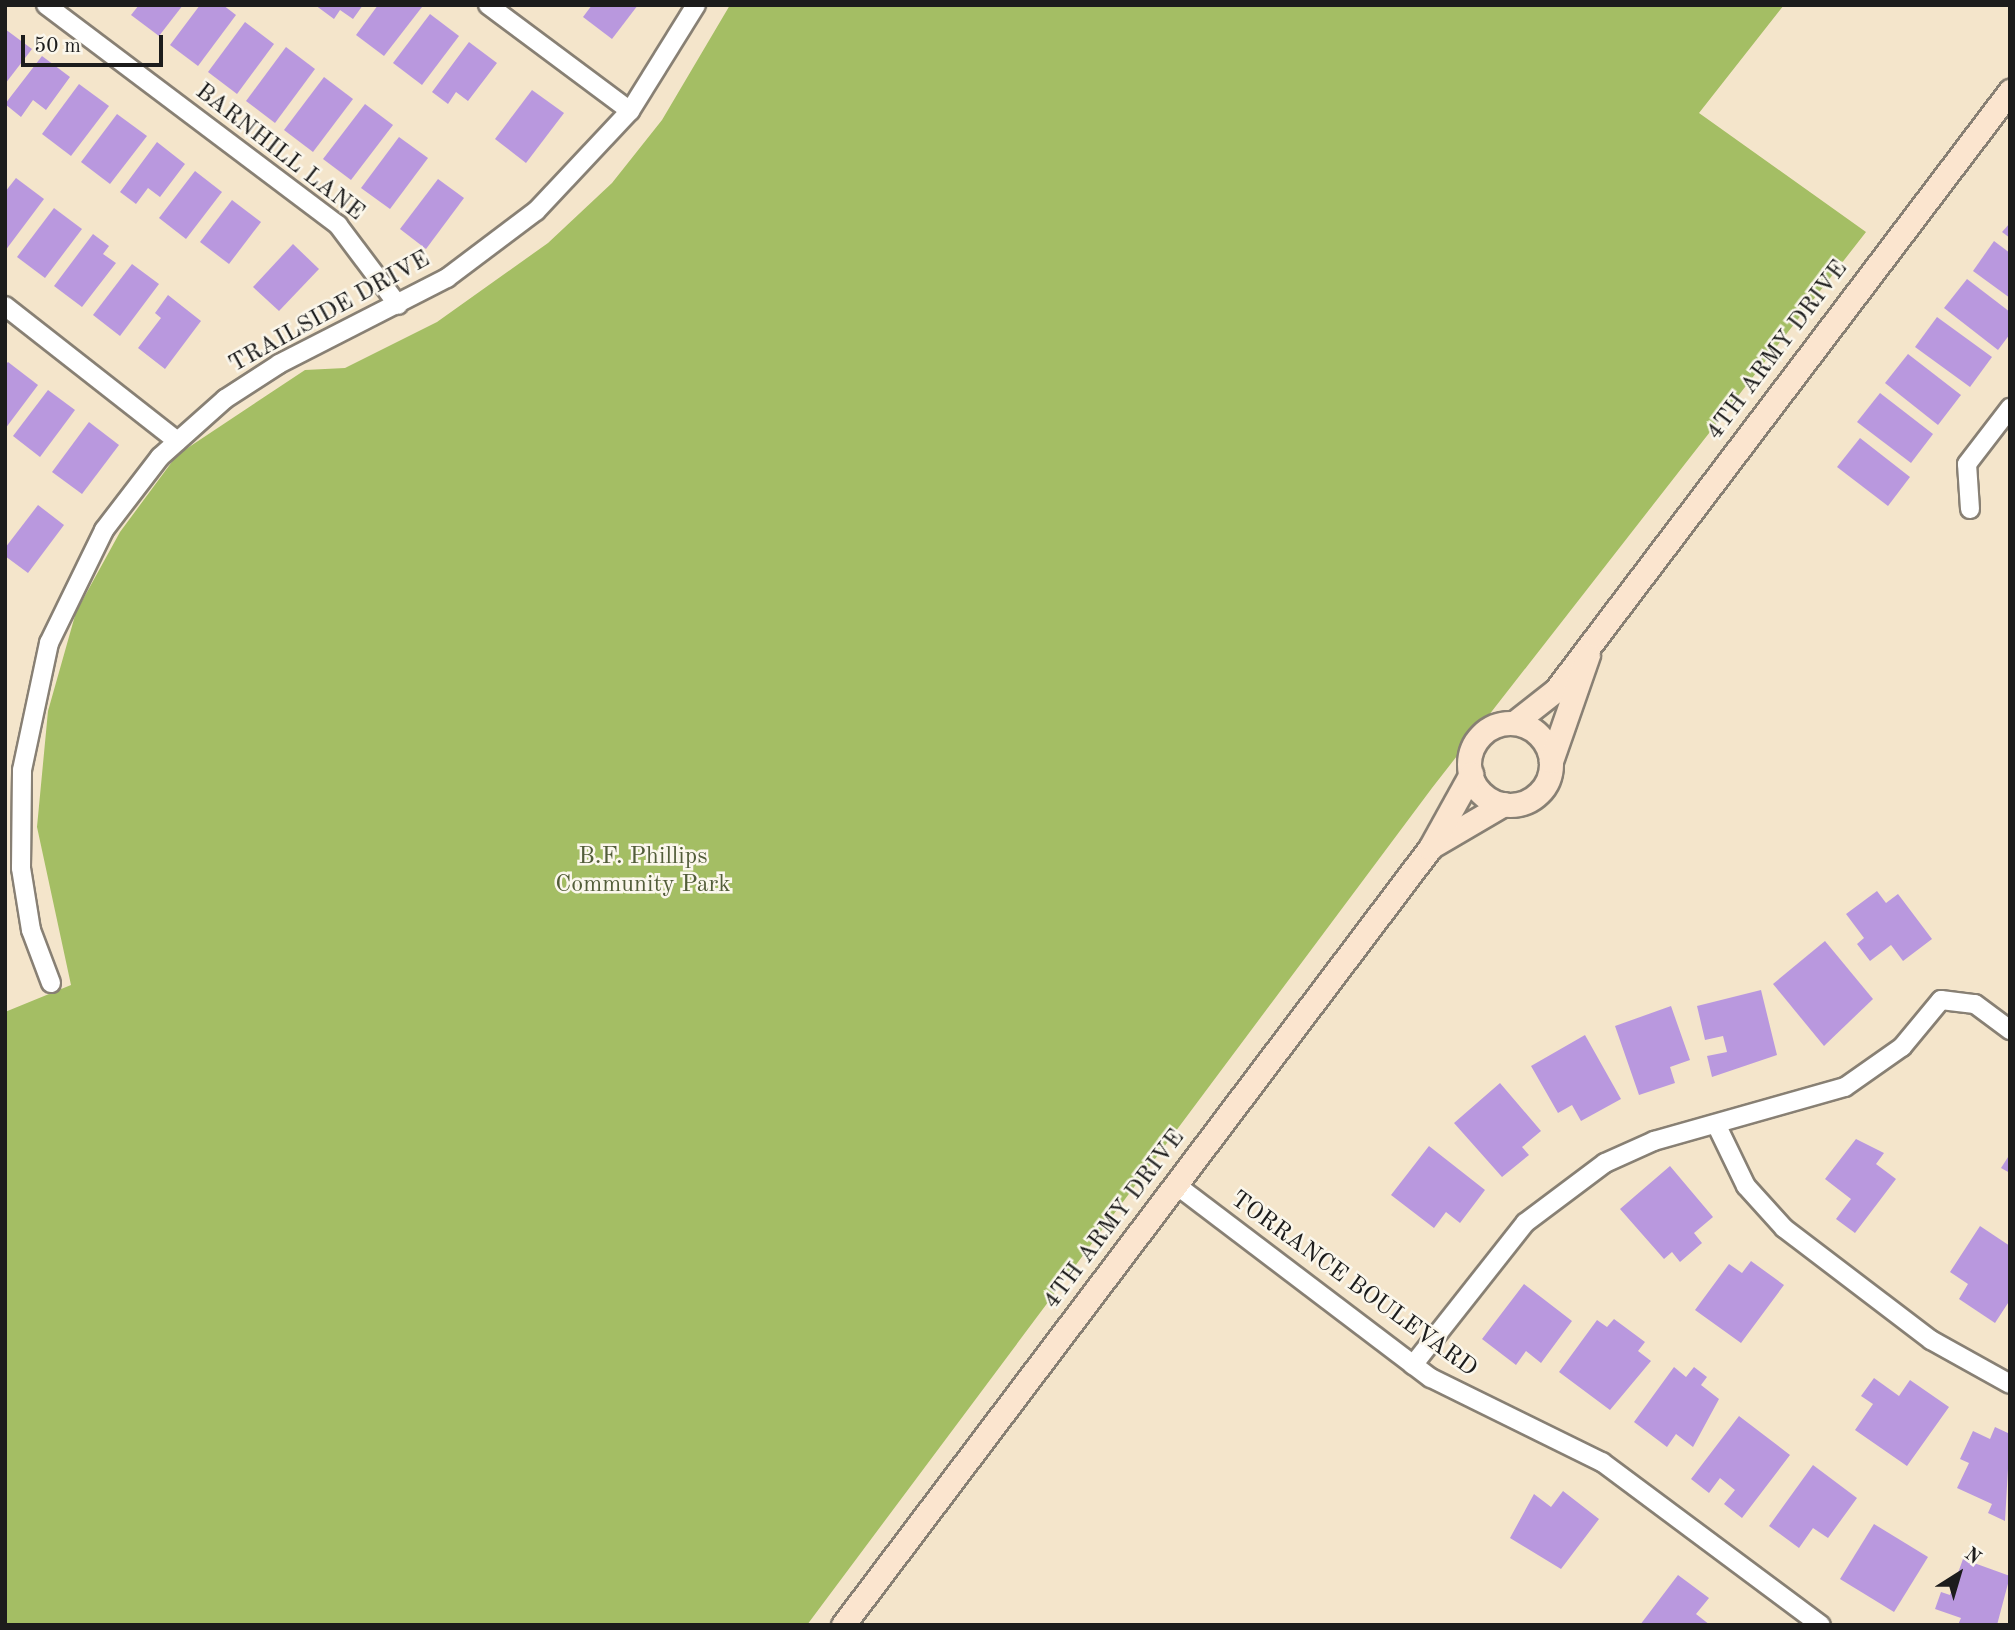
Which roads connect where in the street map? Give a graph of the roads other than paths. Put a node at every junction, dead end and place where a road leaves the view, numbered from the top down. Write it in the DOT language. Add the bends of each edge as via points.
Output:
graph roads {
  1 [pos="46,5"];
  2 [pos="488,5"];
  3 [pos="696,5"];
  4 [pos="2009,92"];
  5 [pos="630,110"];
  6 [pos="398,305"];
  7 [pos="5,306"];
  8 [pos="2010,408"];
  9 [pos="177,441"];
  10 [pos="1970,509"];
  11 [pos="1592,643"];
  12 [pos="1514,723"];
  13 [pos="1551,761"];
  14 [pos="1471,774"];
  15 [pos="1503,804"];
  16 [pos="1430,848"];
  17 [pos="13,869"];
  18 [pos="51,984"];
  19 [pos="2010,1030"];
  20 [pos="1716,1124"];
  21 [pos="1175,1184"];
  22 [pos="1413,1365"];
  23 [pos="2010,1384"];
  24 [pos="843,1625"];
  25 [pos="1821,1625"];
  1 -- 6 [label="street, BARNHILL LANE" via="338,225"];
  2 -- 5 [label="street"];
  3 -- 5 [label="street, TRAILSIDE DRIVE"];
  4 -- 11 [label="street, 4TH ARMY DRIVE"];
  5 -- 6 [label="street, TRAILSIDE DRIVE" via="536,211"];
  6 -- 9 [label="street, TRAILSIDE DRIVE" via="250,382"];
  7 -- 9 [label="street"];
  8 -- 10 [label="street" via="1967,464"];
  9 -- 17 [label="street, TRAILSIDE DRIVE" via="104,530 49,643 22,770"];
  11 -- 12 [label="street, 4TH ARMY DRIVE" via="1549,698"];
  11 -- 13 [label="street, 4TH ARMY DRIVE"];
  12 -- 13 [label="street" via="1535,732"];
  12 -- 14 [label="street, 4TH ARMY DRIVE" via="1481,735 1470,757"];
  13 -- 15 [label="street, 4TH ARMY DRIVE" via="1538,794"];
  14 -- 15 [label="street" via="1477,789"];
  14 -- 16 [label="street, 4TH ARMY DRIVE"];
  15 -- 16 [label="street, 4TH ARMY DRIVE"];
  16 -- 21 [label="street, 4TH ARMY DRIVE"];
  17 -- 18 [label="street, TRAILSIDE DRIVE"];
  19 -- 20 [label="street" via="1956,997 1941,1000 1893,1055 1845,1087"];
  20 -- 22 [label="street" via="1625,1153 1553,1197 1499,1252"];
  20 -- 23 [label="street" via="1746,1186 1784,1228 1931,1340"];
  21 -- 22 [label="street, TORRANCE BOULEVARD"];
  21 -- 24 [label="street, 4TH ARMY DRIVE"];
  22 -- 25 [label="street, TORRANCE BOULEVARD" via="1471,1401 1602,1462"];
}
